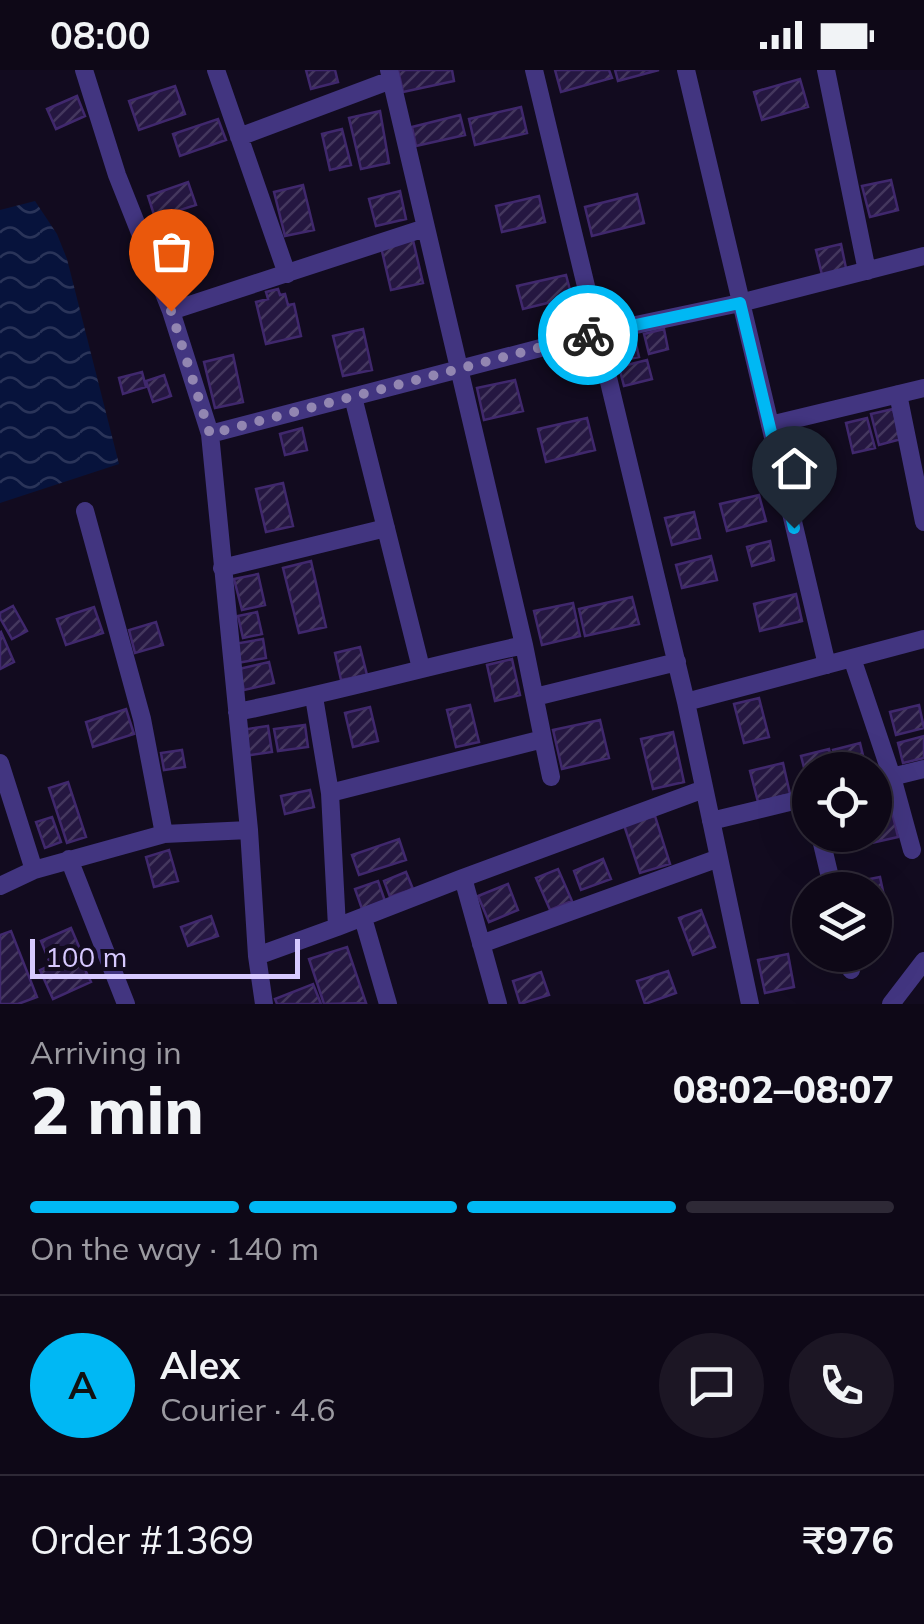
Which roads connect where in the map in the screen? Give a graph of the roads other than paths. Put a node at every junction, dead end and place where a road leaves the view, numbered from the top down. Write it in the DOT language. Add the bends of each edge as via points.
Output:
graph roads {
  1 [pos="84,70"];
  2 [pos="216,70"];
  3 [pos="534,70"];
  4 [pos="686,70"];
  5 [pos="826,70"];
  6 [pos="390,75"];
  7 [pos="240,137"];
  8 [pos="425,228"];
  9 [pos="924,256"];
  10 [pos="867,270"];
  11 [pos="286,274"];
  12 [pos="740,303"];
  13 [pos="171,311"];
  14 [pos="598,333"];
  15 [pos="459,370"];
  16 [pos="924,388"];
  17 [pos="898,394"];
  18 [pos="353,398"];
  19 [pos="770,425"];
  20 [pos="210,434"];
  21 [pos="85,511"];
  22 [pos="924,522"];
  23 [pos="386,528"];
  24 [pos="222,568"];
  25 [pos="924,639"];
  26 [pos="524,646"];
  27 [pos="852,658"];
  28 [pos="677,662"];
  29 [pos="827,664"];
  30 [pos="421,668"];
  31 [pos="314,697"];
  32 [pos="535,697"];
  33 [pos="686,702"];
  34 [pos="237,712"];
  35 [pos="543,739"];
  36 [pos="877,752"];
  37 [pos="0,763"];
  38 [pos="924,769"];
  39 [pos="551,776"];
  40 [pos="892,777"];
  41 [pos="704,789"];
  42 [pos="330,793"];
  43 [pos="892,799"];
  44 [pos="792,802"];
  45 [pos="711,822"];
  46 [pos="249,830"];
  47 [pos="164,834"];
  48 [pos="912,850"];
  49 [pos="719,858"];
  50 [pos="69,860"];
  51 [pos="34,870"];
  52 [pos="463,878"];
  53 [pos="0,886"];
  54 [pos="362,918"];
  55 [pos="337,927"];
  56 [pos="481,944"];
  57 [pos="258,956"];
  58 [pos="924,961"];
  59 [pos="126,1004"];
  60 [pos="264,1004"];
  61 [pos="388,1004"];
  62 [pos="498,1004"];
  63 [pos="750,1004"];
  64 [pos="892,1004"];
  1 -- 13 [label="street"];
  2 -- 7 [label="street"];
  3 -- 14 [label="street"];
  4 -- 12 [label="street"];
  5 -- 10 [label="street"];
  6 -- 7 [label="street"];
  6 -- 8 [label="street"];
  7 -- 11 [label="street"];
  8 -- 11 [label="street"];
  8 -- 15 [label="street"];
  9 -- 10 [label="street"];
  10 -- 12 [label="street"];
  11 -- 13 [label="street"];
  12 -- 14 [label="street"];
  12 -- 19 [label="street"];
  13 -- 20 [label="street"];
  14 -- 15 [label="street"];
  14 -- 28 [label="street"];
  15 -- 18 [label="street"];
  15 -- 26 [label="street"];
  16 -- 17 [label="street"];
  17 -- 19 [label="street"];
  17 -- 22 [label="street"];
  18 -- 20 [label="street"];
  18 -- 23 [label="street"];
  19 -- 29 [label="street"];
  20 -- 24 [label="street"];
  21 -- 47 [label="street" via="142,719"];
  23 -- 24 [label="street"];
  23 -- 30 [label="street"];
  24 -- 34 [label="street"];
  25 -- 27 [label="street"];
  26 -- 30 [label="street"];
  26 -- 32 [label="street"];
  27 -- 29 [label="street"];
  27 -- 36 [label="street"];
  28 -- 32 [label="street"];
  28 -- 33 [label="street"];
  29 -- 33 [label="street"];
  30 -- 31 [label="street"];
  31 -- 34 [label="street"];
  31 -- 42 [label="street"];
  32 -- 35 [label="street"];
  33 -- 41 [label="street"];
  34 -- 46 [label="street"];
  35 -- 39 [label="street"];
  35 -- 42 [label="street"];
  37 -- 51 [label="street"];
  38 -- 40 [label="street"];
  41 -- 45 [label="street"];
  41 -- 52 [label="street"];
  42 -- 55 [label="street"];
  43 -- 48 [label="street"];
  44 -- 45 [label="street"];
  45 -- 49 [label="street"];
  46 -- 47 [label="street"];
  46 -- 57 [label="street"];
  47 -- 50 [label="street"];
  49 -- 56 [label="street"];
  49 -- 63 [label="street"];
  50 -- 51 [label="street"];
  50 -- 59 [label="street"];
  51 -- 53 [label="street"];
  52 -- 54 [label="street"];
  52 -- 56 [label="street"];
  54 -- 55 [label="street"];
  54 -- 61 [label="street"];
  55 -- 57 [label="street"];
  56 -- 62 [label="street"];
  57 -- 60 [label="street"];
  58 -- 64 [label="street"];
}
